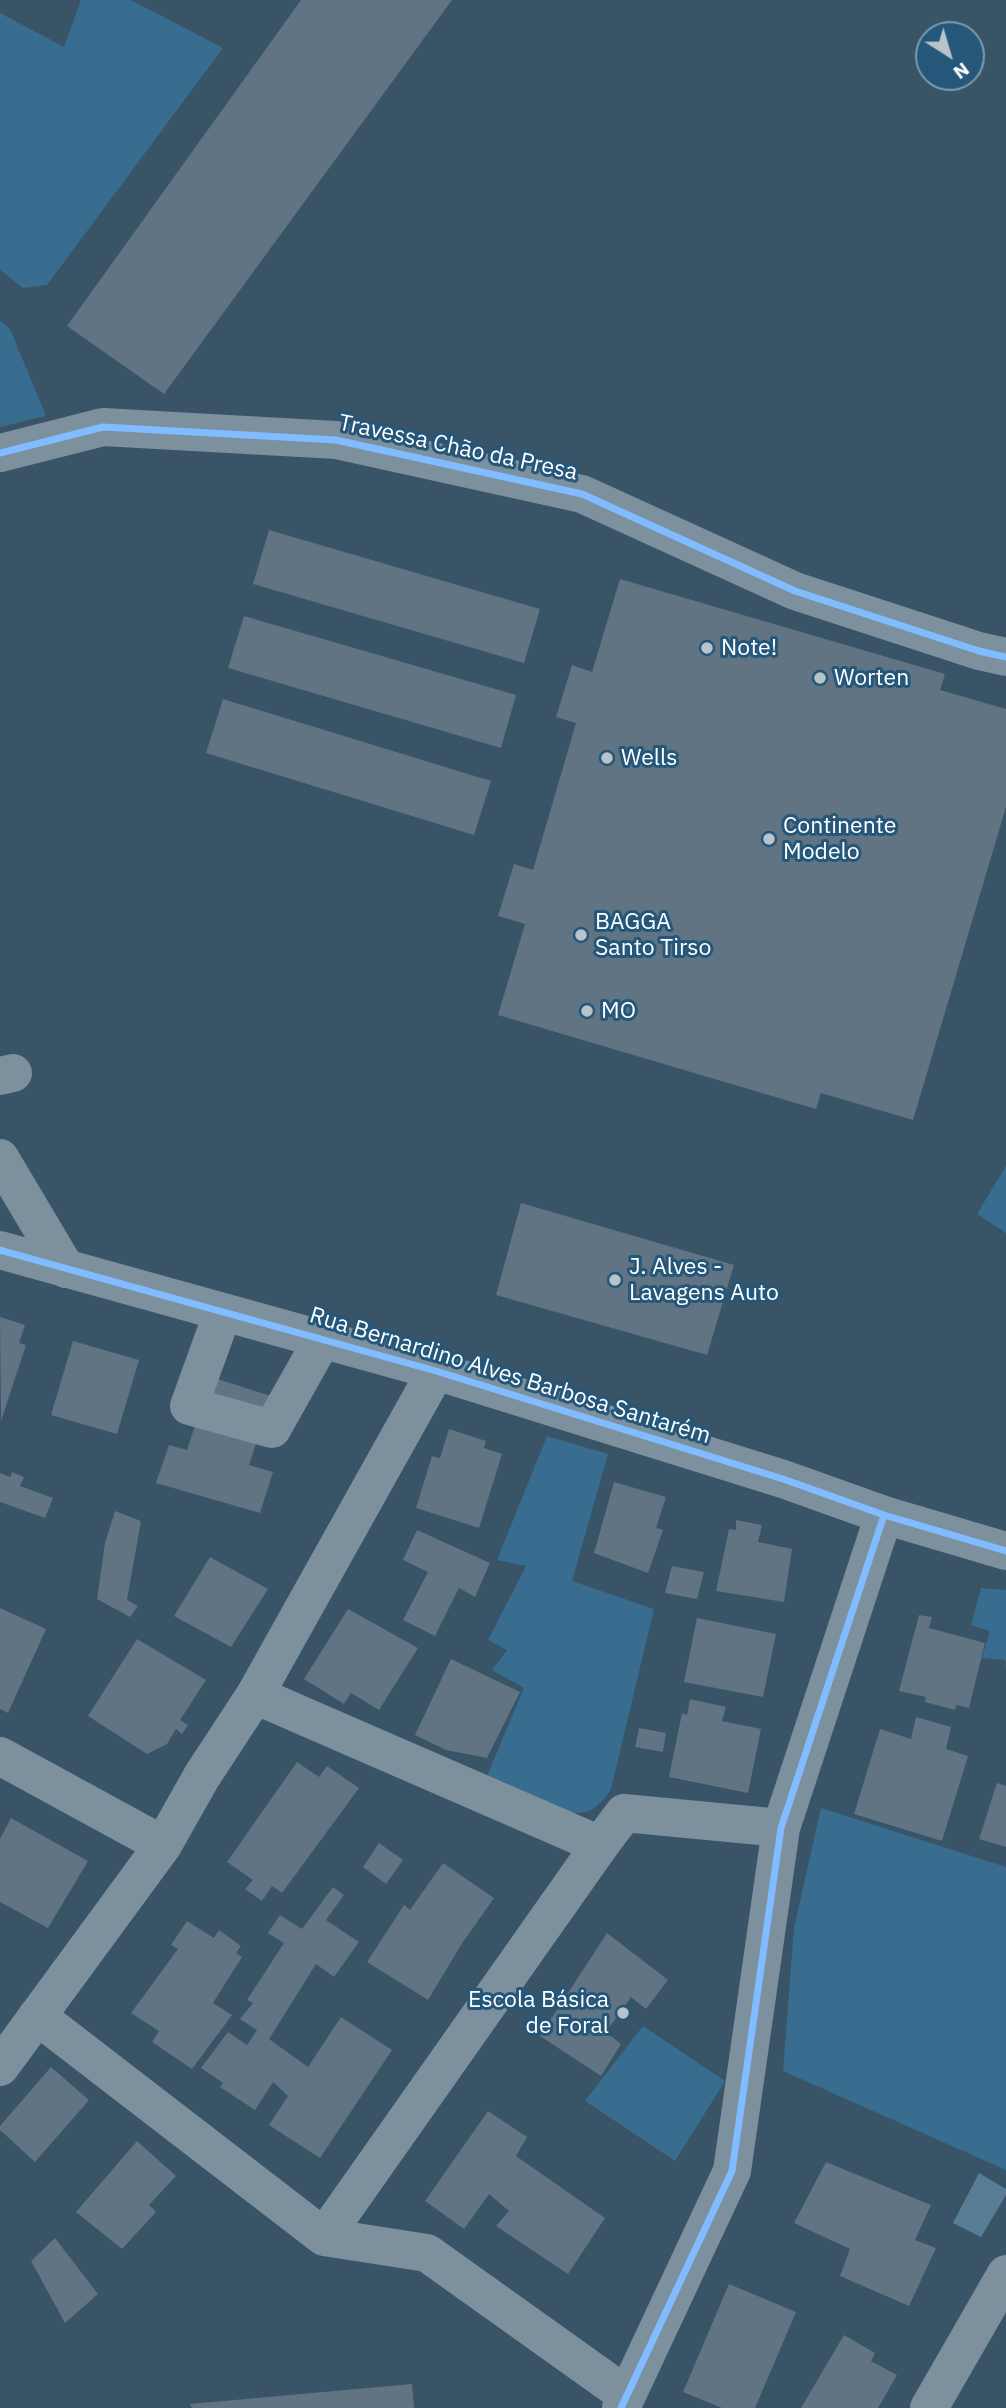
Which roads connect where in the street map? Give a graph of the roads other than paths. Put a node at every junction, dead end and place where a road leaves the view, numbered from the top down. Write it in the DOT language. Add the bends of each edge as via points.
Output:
graph roads {
  1 [pos="0,453"];
  2 [pos="1006,657"];
  3 [pos="0,1158"];
  4 [pos="0,1250"];
  5 [pos="66,1269"];
  6 [pos="223,1312"];
  7 [pos="322,1340"];
  8 [pos="436,1371"];
  9 [pos="884,1515"];
  10 [pos="1006,1551"];
  11 [pos="255,1695"];
  12 [pos="0,1756"];
  13 [pos="782,1828"];
  14 [pos="163,1844"];
  15 [pos="600,1845"];
  16 [pos="37,2016"];
  17 [pos="0,2067"];
  18 [pos="324,2237"];
  19 [pos="1006,2274"];
  20 [pos="623,2402"];
  21 [pos="929,2408"];
  1 -- 2 [label="street, Travessa Chão da Presa" via="103,427 336,440 582,494 794,591"];
  3 -- 5 [label="street"];
  4 -- 5 [label="street, Rua Bernardino Alves Barbosa Santarém"];
  5 -- 6 [label="street, Rua Bernardino Alves Barbosa Santarém"];
  6 -- 7 [label="street, Rua Bernardino Alves Barbosa Santarém"];
  6 -- 7 [label="street" via="189,1406 272,1429"];
  7 -- 8 [label="street, Rua Bernardino Alves Barbosa Santarém"];
  8 -- 9 [label="street, Rua Bernardino Alves Barbosa Santarém"];
  8 -- 11 [label="street"];
  9 -- 10 [label="street, Rua Bernardino Alves Barbosa Santarém"];
  9 -- 13 [label="street"];
  11 -- 14 [label="street"];
  11 -- 15 [label="street"];
  12 -- 14 [label="street"];
  13 -- 15 [label="street" via="624,1812"];
  13 -- 20 [label="street" via="732,2171"];
  14 -- 16 [label="street"];
  15 -- 18 [label="street"];
  16 -- 17 [label="street"];
  16 -- 18 [label="street"];
  18 -- 20 [label="street" via="427,2253"];
  19 -- 21 [label="street"];
}
